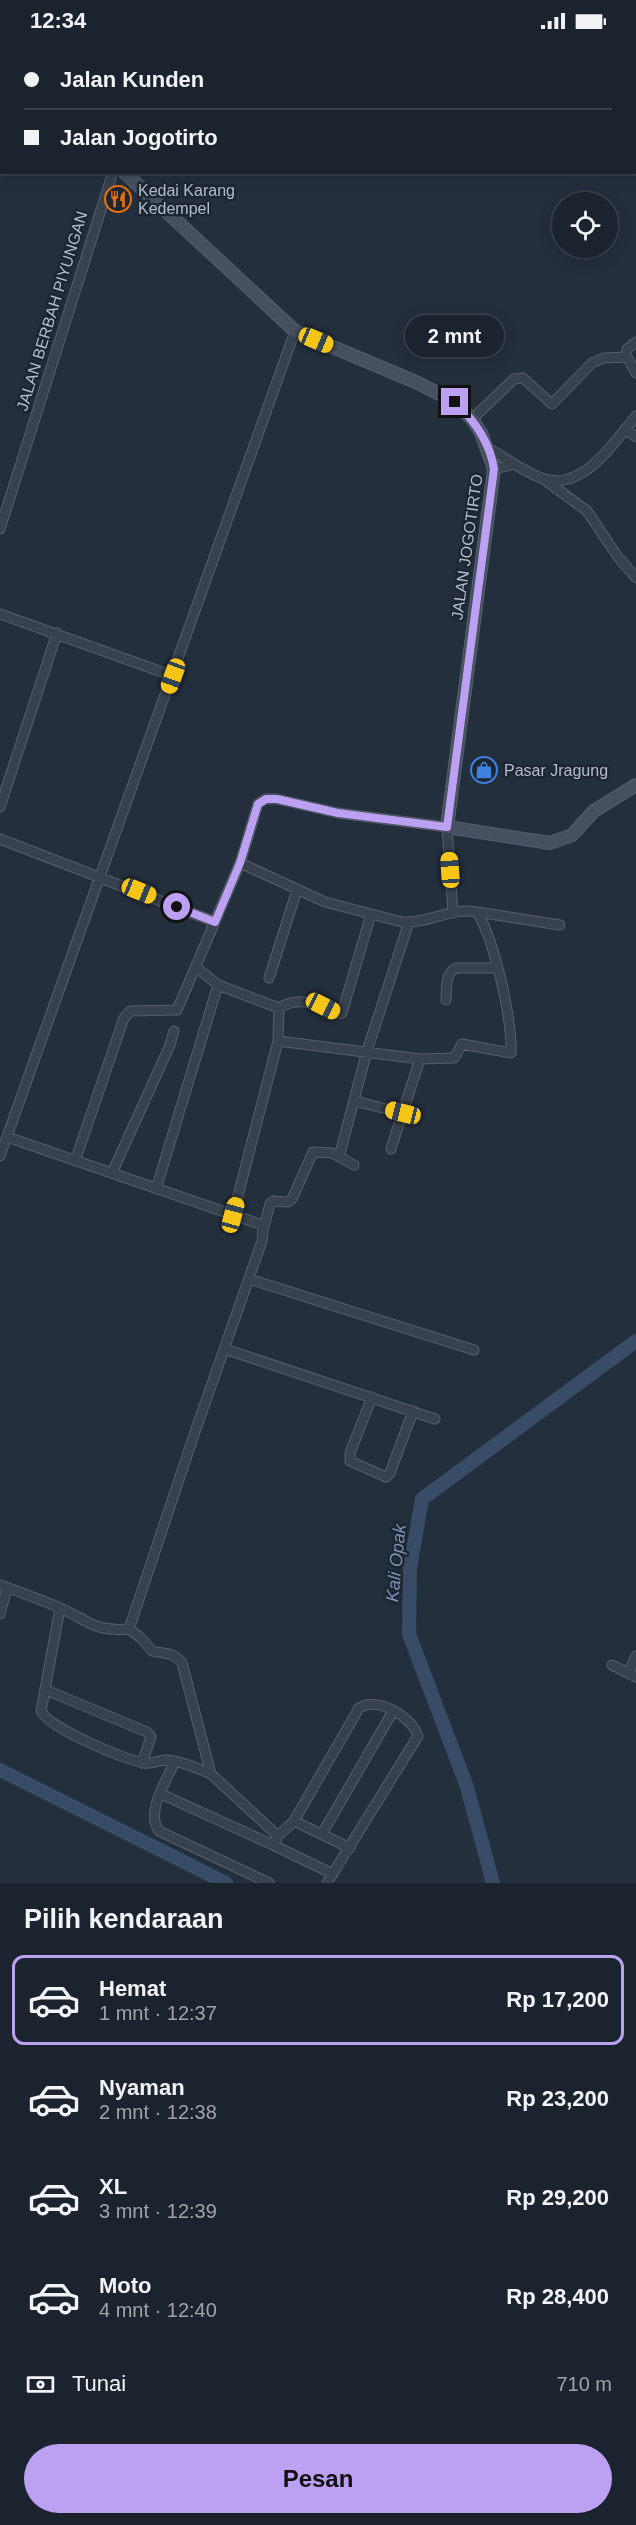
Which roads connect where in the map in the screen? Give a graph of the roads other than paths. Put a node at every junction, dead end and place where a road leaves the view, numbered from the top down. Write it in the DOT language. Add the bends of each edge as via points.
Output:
graph roads {
  1 [pos="112,174"];
  2 [pos="126,174"];
  3 [pos="296,331"];
  4 [pos="636,342"];
  5 [pos="626,357"];
  6 [pos="636,373"];
  7 [pos="636,416"];
  8 [pos="472,419"];
  9 [pos="625,429"];
  10 [pos="636,437"];
  11 [pos="488,448"];
  12 [pos="515,464"];
  13 [pos="494,469"];
  14 [pos="543,479"];
  15 [pos="3,510"];
  16 [pos="0,529"];
  17 [pos="636,578"];
  18 [pos="0,614"];
  19 [pos="57,633"];
  20 [pos="173,676"];
  21 [pos="636,785"];
  22 [pos="0,807"];
  23 [pos="447,827"];
  24 [pos="0,839"];
  25 [pos="240,863"];
  26 [pos="101,876"];
  27 [pos="297,890"];
  28 [pos="477,912"];
  29 [pos="453,913"];
  30 [pos="371,914"];
  31 [pos="215,922"];
  32 [pos="409,922"];
  33 [pos="560,925"];
  34 [pos="197,968"];
  35 [pos="498,968"];
  36 [pos="269,978"];
  37 [pos="218,985"];
  38 [pos="446,1000"];
  39 [pos="279,1008"];
  40 [pos="174,1031"];
  41 [pos="278,1041"];
  42 [pos="367,1051"];
  43 [pos="420,1059"];
  44 [pos="354,1101"];
  45 [pos="403,1113"];
  46 [pos="7,1137"];
  47 [pos="391,1149"];
  48 [pos="0,1156"];
  49 [pos="339,1157"];
  50 [pos="75,1161"];
  51 [pos="354,1166"];
  52 [pos="112,1173"];
  53 [pos="156,1188"];
  54 [pos="233,1215"];
  55 [pos="263,1230"];
  56 [pos="249,1279"];
  57 [pos="225,1348"];
  58 [pos="474,1350"];
  59 [pos="372,1397"];
  60 [pos="413,1411"];
  61 [pos="435,1419"];
  62 [pos="4,1587"];
  63 [pos="60,1608"];
  64 [pos="0,1614"];
  65 [pos="129,1629"];
  66 [pos="636,1656"];
  67 [pos="612,1665"];
  68 [pos="632,1675"];
  69 [pos="46,1690"];
  70 [pos="393,1711"];
  71 [pos="175,1761"];
  72 [pos="142,1763"];
  73 [pos="211,1774"];
  74 [pos="161,1794"];
  75 [pos="294,1821"];
  76 [pos="322,1834"];
  77 [pos="275,1840"];
  78 [pos="350,1848"];
  79 [pos="333,1874"];
  80 [pos="269,1883"];
  81 [pos="327,1883"];
  1 -- 15 [label="street, JALAN BERBAH PIYUNGAN"];
  2 -- 3 [label="street, JALAN JOGOTIRTO"];
  3 -- 8 [label="street, JALAN JOGOTIRTO" via="418,383 455,402"];
  3 -- 20 [label="street"];
  4 -- 5 [label="street" via="627,350"];
  5 -- 6 [label="street"];
  5 -- 8 [label="street" via="592,363 552,404 523,378 514,378"];
  7 -- 9 [label="street"];
  8 -- 11 [label="street, JALAN JOGOTIRTO"];
  9 -- 10 [label="street"];
  9 -- 14 [label="street" via="585,471 563,481"];
  11 -- 12 [label="street"];
  11 -- 13 [label="street, JALAN JOGOTIRTO"];
  12 -- 13 [label="street"];
  12 -- 14 [label="street"];
  13 -- 23 [label="street, JALAN JOGOTIRTO"];
  14 -- 17 [label="street" via="586,511"];
  15 -- 16 [label="street, JALAN BERBAH PIYUNGAN"];
  18 -- 19 [label="street"];
  19 -- 20 [label="street"];
  19 -- 22 [label="street"];
  20 -- 26 [label="street"];
  21 -- 23 [label="street" via="594,811 572,835 550,843"];
  23 -- 25 [label="street" via="266,799 258,804"];
  23 -- 29 [label="street"];
  24 -- 26 [label="street"];
  25 -- 27 [label="street"];
  25 -- 31 [label="street"];
  26 -- 31 [label="street"];
  26 -- 46 [label="street"];
  27 -- 30 [label="street"];
  27 -- 36 [label="street"];
  28 -- 29 [label="street"];
  28 -- 33 [label="street"];
  28 -- 35 [label="street"];
  29 -- 32 [label="street"];
  30 -- 32 [label="street"];
  30 -- 39 [label="street" via="342,1013 306,1001"];
  31 -- 34 [label="street"];
  32 -- 42 [label="street"];
  34 -- 37 [label="street"];
  34 -- 50 [label="street" via="177,1010 130,1011 124,1018"];
  35 -- 38 [label="street" via="452,971 448,975"];
  35 -- 43 [label="street" via="511,1053 462,1044 454,1058"];
  37 -- 39 [label="street"];
  37 -- 53 [label="street"];
  39 -- 41 [label="street"];
  40 -- 52 [label="street"];
  41 -- 42 [label="street"];
  41 -- 54 [label="street"];
  42 -- 43 [label="street"];
  42 -- 44 [label="street"];
  43 -- 45 [label="street"];
  44 -- 45 [label="street"];
  44 -- 49 [label="street"];
  45 -- 47 [label="street"];
  46 -- 48 [label="street"];
  46 -- 50 [label="street"];
  49 -- 51 [label="street"];
  49 -- 55 [label="street" via="313,1152 292,1199 270,1204"];
  50 -- 52 [label="street"];
  52 -- 53 [label="street"];
  53 -- 54 [label="street"];
  54 -- 55 [label="street" via="261,1225"];
  55 -- 56 [label="street"];
  56 -- 57 [label="street"];
  56 -- 58 [label="street"];
  57 -- 59 [label="street"];
  57 -- 65 [label="street"];
  59 -- 60 [label="street"];
  59 -- 60 [label="street" via="350,1461 386,1477"];
  60 -- 61 [label="street"];
  62 -- 63 [label="street"];
  62 -- 64 [label="street"];
  63 -- 65 [label="street" via="109,1631"];
  63 -- 69 [label="street"];
  65 -- 73 [label="street" via="152,1651 172,1654 182,1664"];
  66 -- 68 [label="street"];
  67 -- 68 [label="street"];
  69 -- 72 [label="street" via="41,1711 51,1723"];
  69 -- 72 [label="street" via="147,1732 151,1737"];
  70 -- 75 [label="street" via="381,1704 359,1708"];
  70 -- 76 [label="street"];
  70 -- 78 [label="street" via="418,1736"];
  71 -- 72 [label="street"];
  71 -- 73 [label="street"];
  71 -- 74 [label="street"];
  73 -- 77 [label="street"];
  74 -- 77 [label="street"];
  74 -- 80 [label="street" via="153,1820 159,1831"];
  75 -- 76 [label="street"];
  75 -- 77 [label="street"];
  76 -- 78 [label="street"];
  77 -- 79 [label="street"];
  78 -- 79 [label="street"];
  79 -- 81 [label="street"];
}
